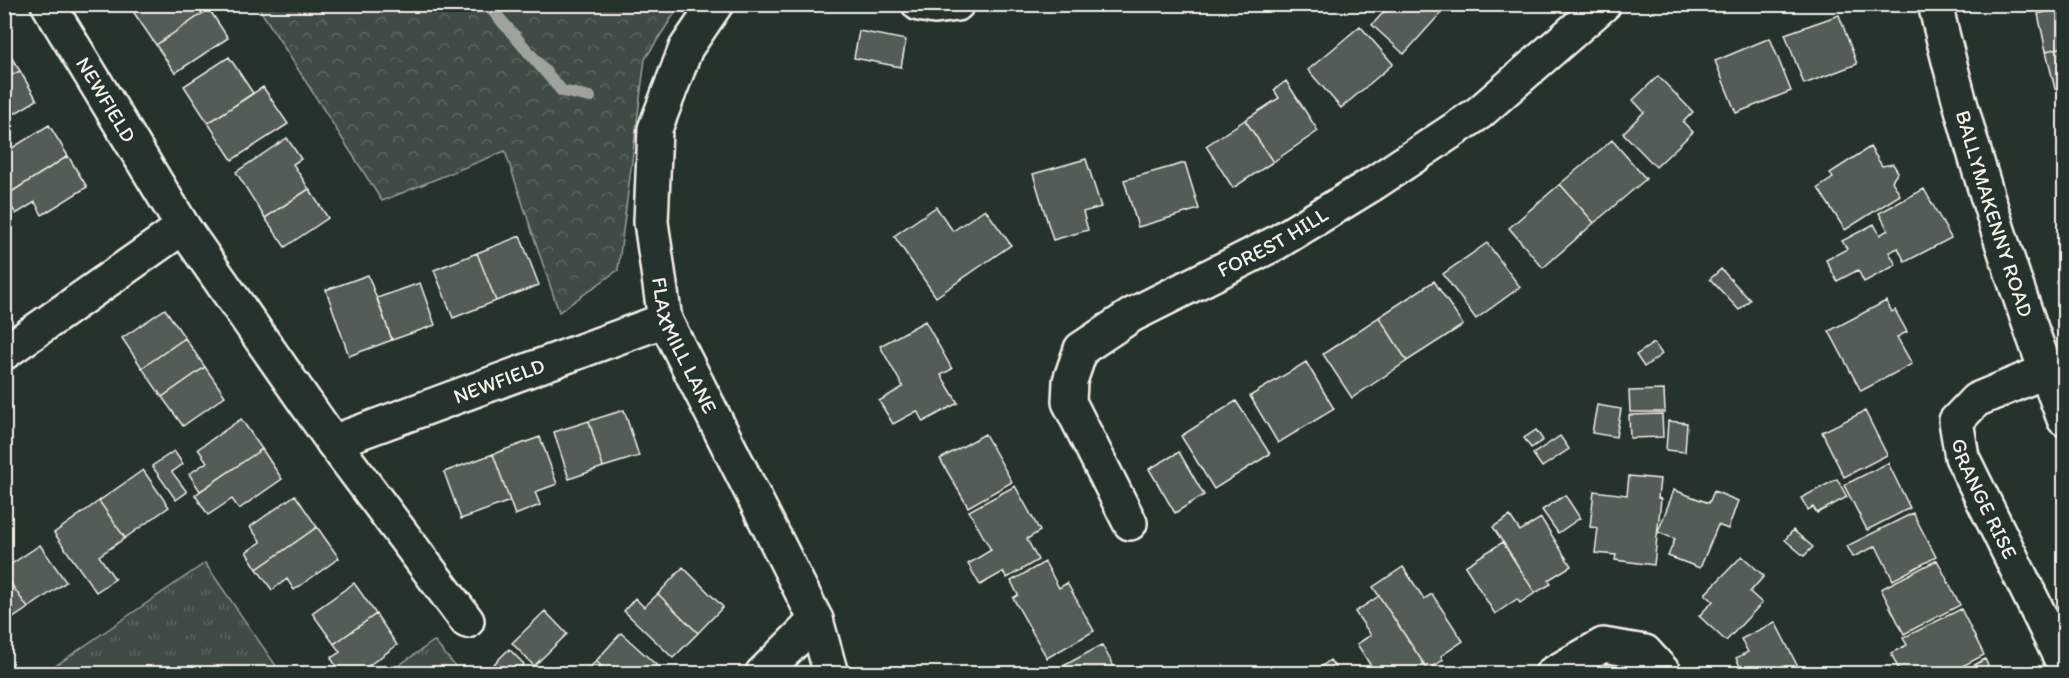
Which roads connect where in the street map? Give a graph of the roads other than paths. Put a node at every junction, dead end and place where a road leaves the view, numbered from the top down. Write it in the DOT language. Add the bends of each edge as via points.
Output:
graph roads {
  1 [pos="48,4"];
  2 [pos="716,4"];
  3 [pos="919,4"];
  4 [pos="957,4"];
  5 [pos="1604,4"];
  6 [pos="1935,4"];
  7 [pos="183,227"];
  8 [pos="665,320"];
  9 [pos="4,353"];
  10 [pos="2046,370"];
  11 [pos="2064,419"];
  12 [pos="333,442"];
  13 [pos="1130,523"];
  14 [pos="816,620"];
  15 [pos="467,621"];
  16 [pos="2064,665"];
  17 [pos="762,674"];
  18 [pos="831,674"];
  19 [pos="1552,674"];
  20 [pos="1665,674"];
  1 -- 7 [label="street, NEWFIELD"];
  2 -- 8 [label="street, FLAXMILL LANE" via="686,48 655,129 651,222"];
  3 -- 4 [label="street"];
  5 -- 13 [label="street, FOREST HILL" via="1479,113 1384,177 1276,243 1132,315 1081,349 1070,381 1068,402"];
  6 -- 10 [label="street, BALLYMAKENNY ROAD" via="1957,101"];
  7 -- 9 [label="street"];
  7 -- 12 [label="street, NEWFIELD"];
  8 -- 12 [label="street, NEWFIELD"];
  8 -- 14 [label="street, FLAXMILL LANE"];
  10 -- 11 [label="street, BALLYMAKENNY ROAD"];
  10 -- 16 [label="street, GRANGE RISE" via="1976,400 1956,421 1962,457"];
  12 -- 15 [label="street, NEWFIELD"];
  14 -- 17 [label="street"];
  14 -- 18 [label="street, FLAXMILL LANE"];
  19 -- 20 [label="street" via="1603,645 1645,652"];
}
